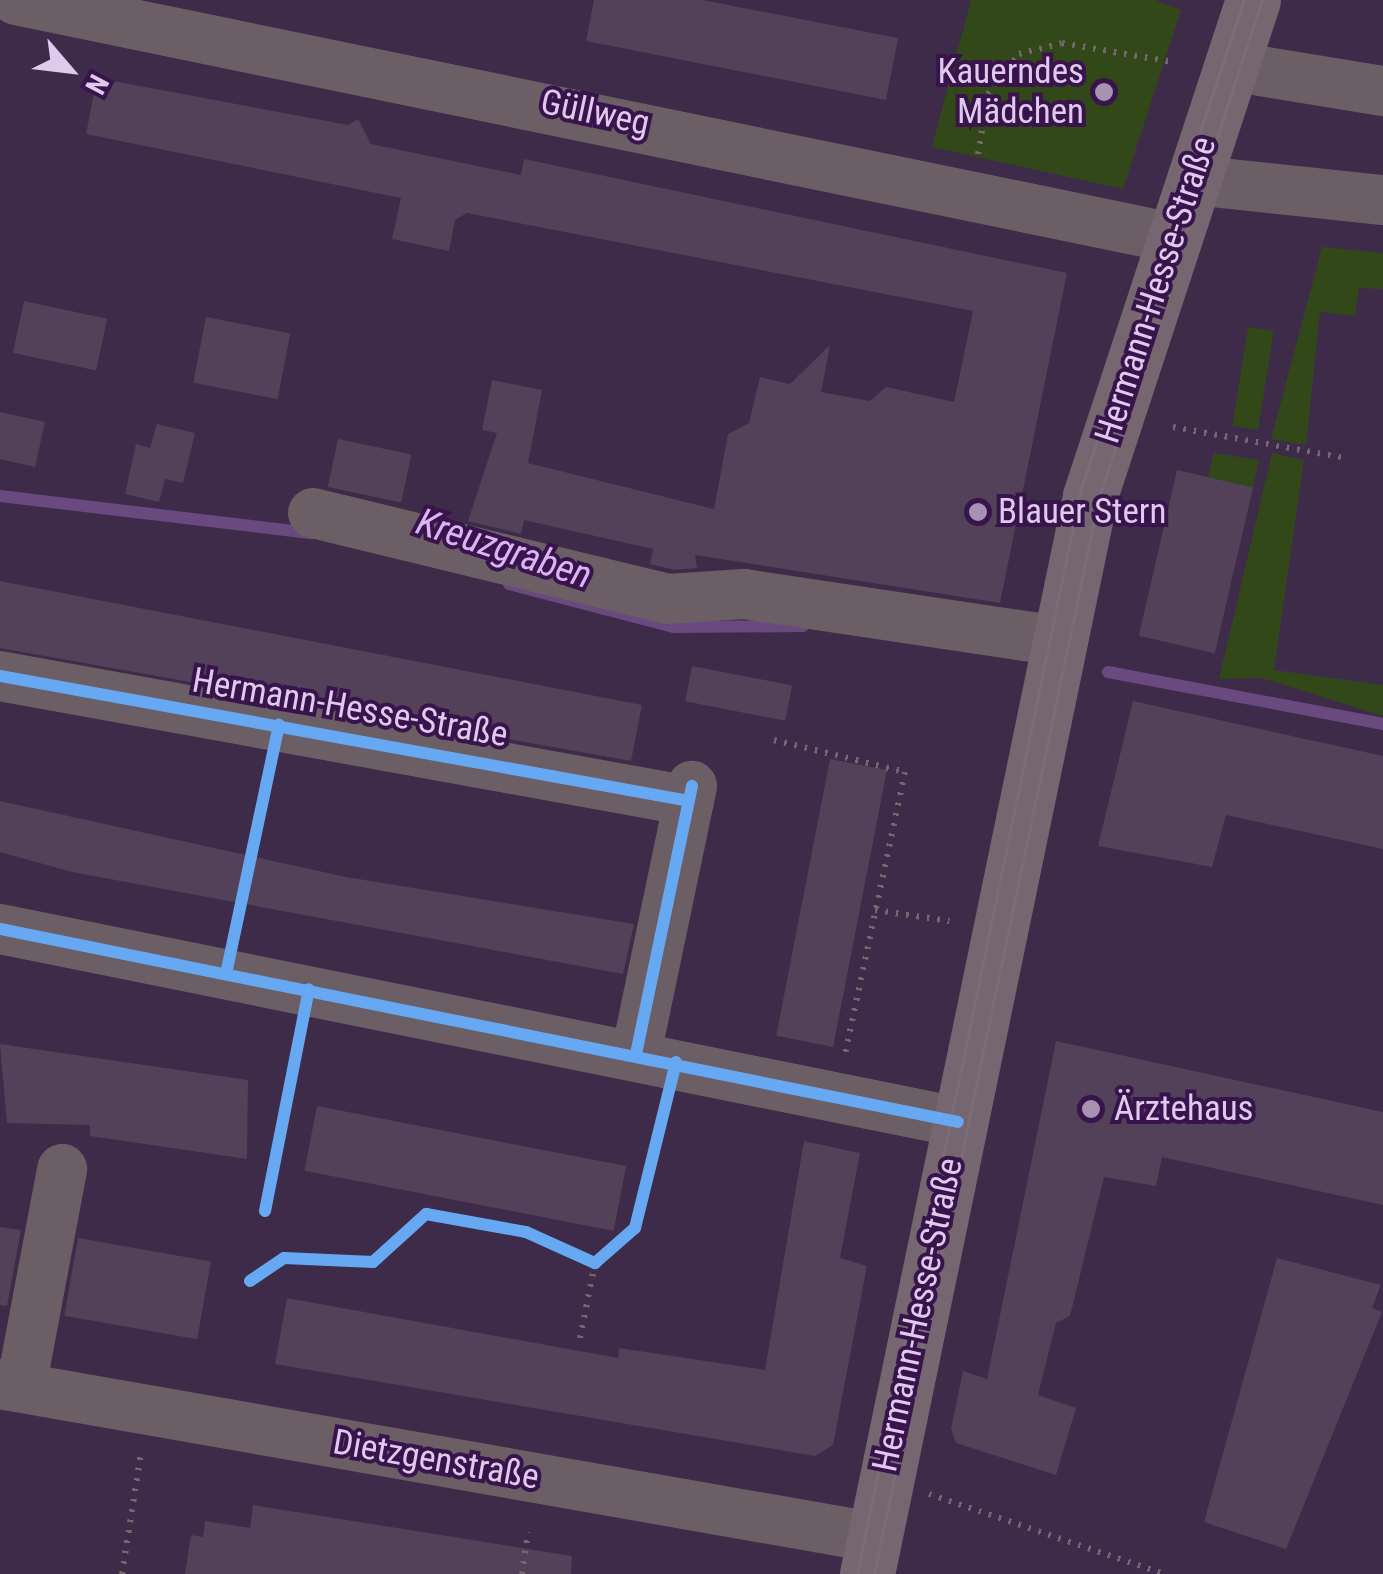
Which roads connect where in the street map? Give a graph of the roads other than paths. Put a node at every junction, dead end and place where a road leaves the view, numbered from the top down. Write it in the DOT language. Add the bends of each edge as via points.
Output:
graph roads {
  1 [pos="16,0"];
  2 [pos="1253,0"];
  3 [pos="1230,66"];
  4 [pos="1383,91"];
  5 [pos="1192,180"];
  6 [pos="1383,200"];
  7 [pos="1173,238"];
  8 [pos="312,513"];
  9 [pos="1058,641"];
  10 [pos="0,676"];
  11 [pos="0,929"];
  12 [pos="656,1058"];
  13 [pos="958,1122"];
  14 [pos="62,1169"];
  15 [pos="10,1386"];
  16 [pos="872,1539"];
  1 -- 7 [label="street, Güllweg"];
  2 -- 3 [label="main road, Hermann-Hesse-Straße"];
  3 -- 4 [label="street"];
  3 -- 5 [label="main road, Hermann-Hesse-Straße"];
  5 -- 6 [label="street"];
  5 -- 7 [label="main road, Hermann-Hesse-Straße"];
  7 -- 9 [label="main road, Hermann-Hesse-Straße" via="1100,457"];
  8 -- 9 [label="street" via="668,599 744,594"];
  9 -- 13 [label="main road, Hermann-Hesse-Straße"];
  10 -- 12 [label="street, Hermann-Hesse-Straße" via="690,794"];
  11 -- 12 [label="street, Hermann-Hesse-Straße"];
  12 -- 13 [label="street, Hermann-Hesse-Straße"];
  13 -- 16 [label="main road, Hermann-Hesse-Straße"];
  14 -- 15 [label="street"];
  15 -- 16 [label="street, Dietzgenstraße"];
}
